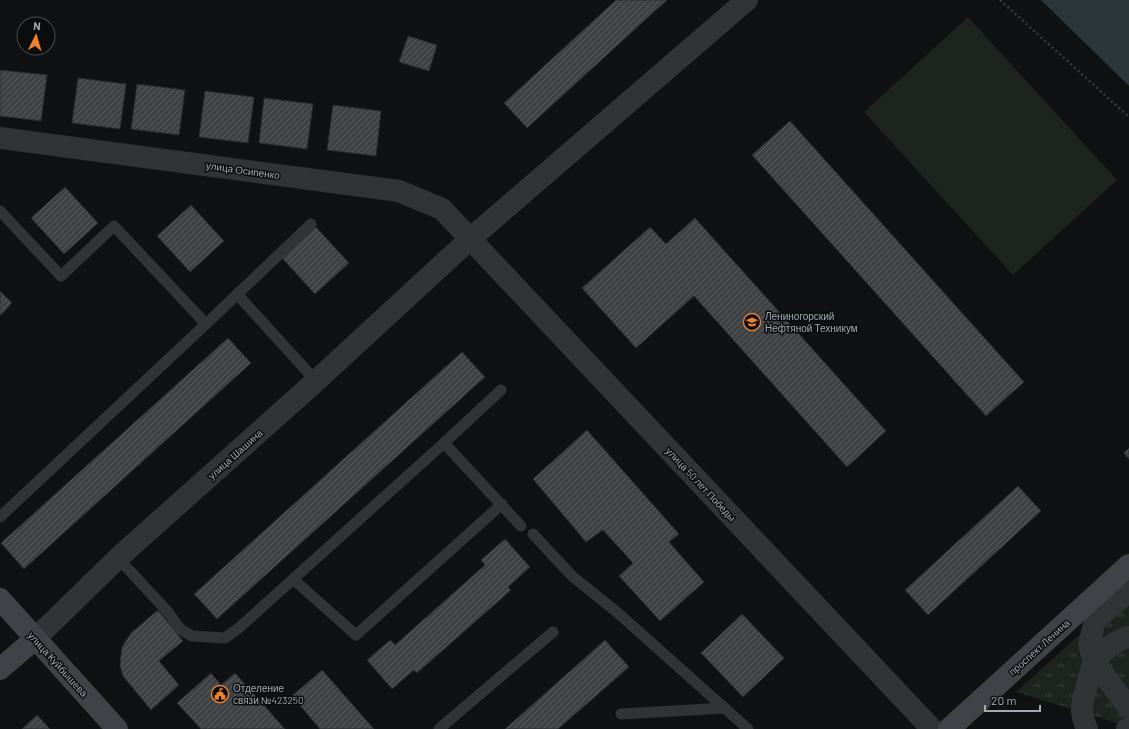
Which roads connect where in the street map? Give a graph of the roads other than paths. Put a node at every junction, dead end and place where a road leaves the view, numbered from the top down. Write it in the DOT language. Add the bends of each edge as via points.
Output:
graph roads {
  1 [pos="747,0"];
  2 [pos="0,138"];
  3 [pos="0,211"];
  4 [pos="310,224"];
  5 [pos="470,239"];
  6 [pos="237,294"];
  7 [pos="206,324"];
  8 [pos="316,381"];
  9 [pos="501,390"];
  10 [pos="444,443"];
  11 [pos="502,504"];
  12 [pos="0,517"];
  13 [pos="521,526"];
  14 [pos="533,534"];
  15 [pos="118,558"];
  16 [pos="1129,565"];
  17 [pos="293,579"];
  18 [pos="1129,591"];
  19 [pos="0,599"];
  20 [pos="553,632"];
  21 [pos="1129,637"];
  22 [pos="35,639"];
  23 [pos="1094,662"];
  24 [pos="0,669"];
  25 [pos="725,708"];
  26 [pos="1129,708"];
  27 [pos="621,714"];
  28 [pos="117,729"];
  29 [pos="439,729"];
  30 [pos="748,729"];
  31 [pos="932,729"];
  32 [pos="949,729"];
  33 [pos="1087,729"];
  1 -- 5 [label="street, улица Шашина"];
  2 -- 5 [label="street, улица Осипенко" via="399,191 442,209"];
  3 -- 7 [label="lane" via="61,276 114,226"];
  4 -- 6 [label="lane"];
  5 -- 8 [label="street, улица Шашина"];
  5 -- 31 [label="street, улица 50 лет Победы"];
  6 -- 7 [label="lane"];
  6 -- 8 [label="lane"];
  7 -- 12 [label="lane"];
  8 -- 15 [label="street, улица Шашина"];
  9 -- 10 [label="lane"];
  10 -- 11 [label="lane"];
  10 -- 17 [label="lane"];
  11 -- 13 [label="lane"];
  11 -- 17 [label="lane" via="356,635"];
  14 -- 25 [label="lane" via="572,576 618,613"];
  15 -- 17 [label="lane" via="168,612 180,629 192,636 225,638"];
  15 -- 22 [label="street, улица Шашина"];
  16 -- 32 [label="street, проспект Ленина"];
  18 -- 23 [label="street" via="1096,620 1089,645"];
  19 -- 22 [label="street, улица Куйбышева"];
  20 -- 29 [label="lane"];
  21 -- 23 [label="street" via="1111,645"];
  22 -- 24 [label="street, улица Шашина"];
  22 -- 28 [label="street, улица Куйбышева"];
  23 -- 26 [label="street"];
  23 -- 33 [label="street" via="1082,712"];
  25 -- 27 [label="lane"];
  25 -- 30 [label="lane"];
}
